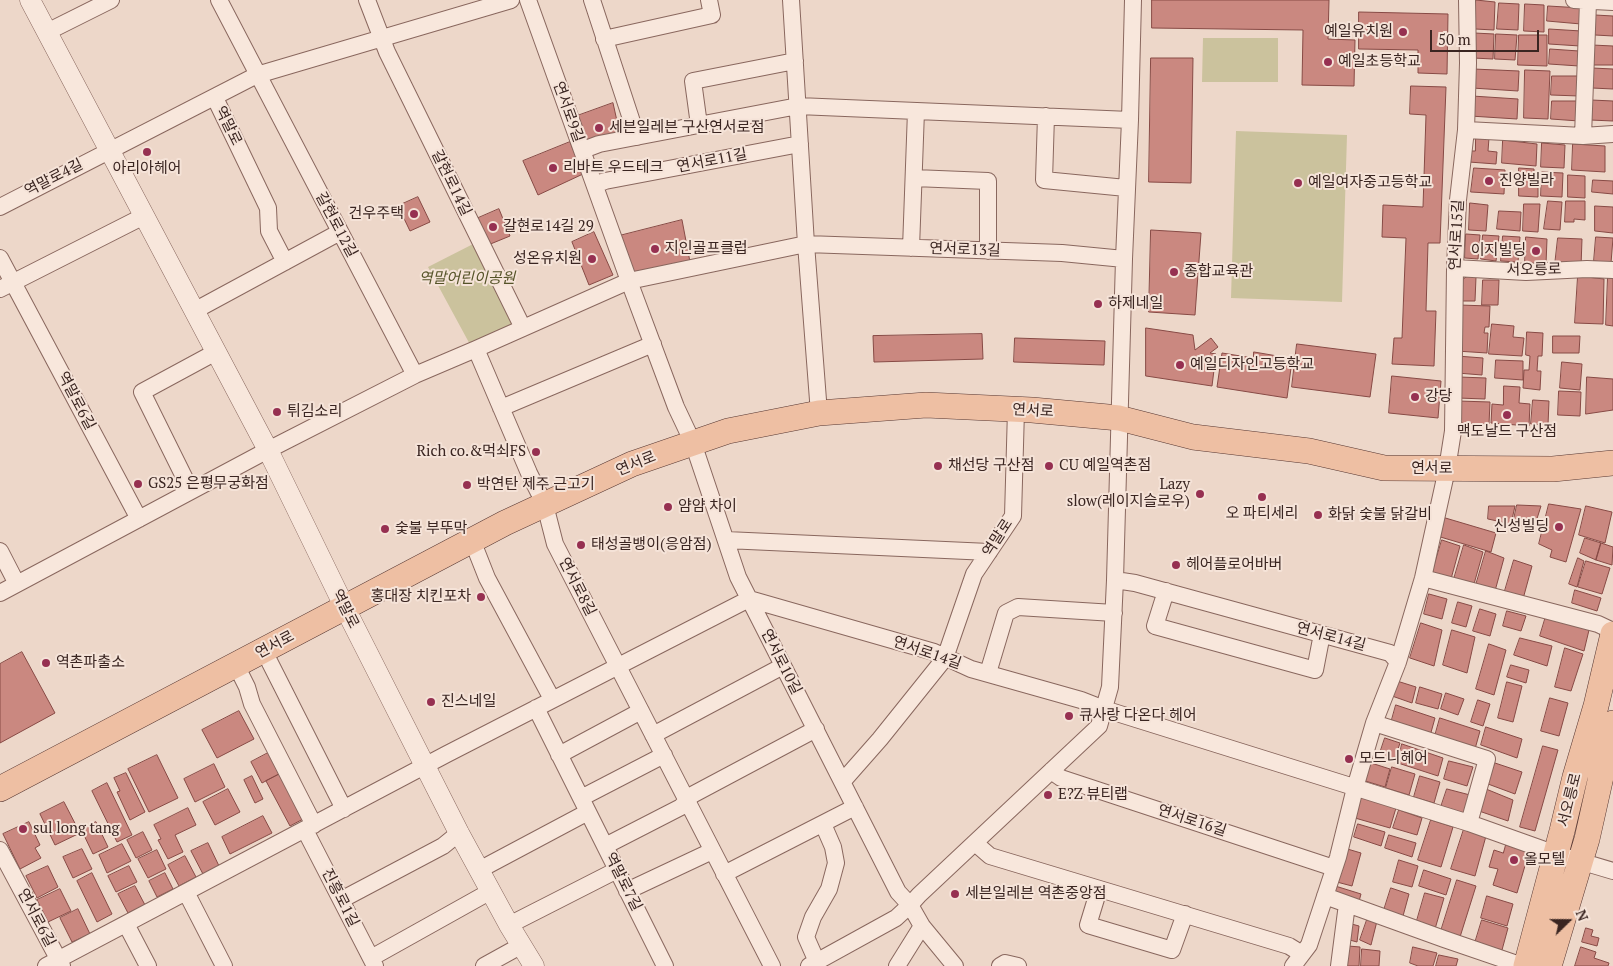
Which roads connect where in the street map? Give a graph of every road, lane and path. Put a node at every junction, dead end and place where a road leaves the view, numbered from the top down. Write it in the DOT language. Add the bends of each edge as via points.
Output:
graph roads {
  1 [pos="30,0"];
  2 [pos="111,0"];
  3 [pos="219,0"];
  4 [pos="367,0"];
  5 [pos="511,0"];
  6 [pos="528,0"];
  7 [pos="592,0"];
  8 [pos="709,0"];
  9 [pos="791,0"];
  10 [pos="1134,0"];
  11 [pos="1467,0"];
  12 [pos="1581,1"];
  13 [pos="1613,2"];
  14 [pos="47,32"];
  15 [pos="381,37"];
  16 [pos="604,39"];
  17 [pos="795,61"];
  18 [pos="257,75"];
  19 [pos="215,98"];
  20 [pos="798,106"];
  21 [pos="916,111"];
  22 [pos="1046,116"];
  23 [pos="1130,120"];
  24 [pos="699,125"];
  25 [pos="1466,130"];
  26 [pos="1613,134"];
  27 [pos="1583,136"];
  28 [pos="637,137"];
  29 [pos="800,144"];
  30 [pos="109,150"];
  31 [pos="582,150"];
  32 [pos="914,178"];
  33 [pos="595,184"];
  34 [pos="1126,188"];
  35 [pos="0,207"];
  36 [pos="144,216"];
  37 [pos="340,232"];
  38 [pos="806,244"];
  39 [pos="912,248"];
  40 [pos="988,251"];
  41 [pos="0,258"];
  42 [pos="1124,259"];
  43 [pos="285,262"];
  44 [pos="1455,268"];
  45 [pos="1613,270"];
  46 [pos="629,281"];
  47 [pos="7,286"];
  48 [pos="194,310"];
  49 [pos="523,328"];
  50 [pos="653,344"];
  51 [pos="476,349"];
  52 [pos="216,352"];
  53 [pos="415,375"];
  54 [pos="501,408"];
  55 [pos="1016,410"];
  56 [pos="820,413"];
  57 [pos="1119,418"];
  58 [pos="693,443"];
  59 [pos="268,450"];
  60 [pos="1613,462"];
  61 [pos="1448,469"];
  62 [pos="191,491"];
  63 [pos="545,505"];
  64 [pos="139,519"];
  65 [pos="472,540"];
  66 [pos="726,540"];
  67 [pos="0,551"];
  68 [pos="989,552"];
  69 [pos="1423,578"];
  70 [pos="1116,580"];
  71 [pos="17,584"];
  72 [pos="1166,591"];
  73 [pos="0,593"];
  74 [pos="749,599"];
  75 [pos="345,608"];
  76 [pos="1114,613"];
  77 [pos="1613,632"];
  78 [pos="1322,634"];
  79 [pos="264,651"];
  80 [pos="945,658"];
  81 [pos="1398,662"];
  82 [pos="236,665"];
  83 [pos="618,666"];
  84 [pos="783,666"];
  85 [pos="988,673"];
  86 [pos="552,700"];
  87 [pos="536,708"];
  88 [pos="1104,709"];
  89 [pos="641,711"];
  90 [pos="1613,723"];
  91 [pos="1374,724"];
  92 [pos="816,729"];
  93 [pos="653,735"];
  94 [pos="559,754"];
  95 [pos="664,756"];
  96 [pos="425,766"];
  97 [pos="1051,771"];
  98 [pos="843,781"];
  99 [pos="1607,782"];
  100 [pos="1355,788"];
  101 [pos="0,789"];
  102 [pos="687,801"];
  103 [pos="584,805"];
  104 [pos="856,807"];
  105 [pos="344,809"];
  106 [pos="1469,823"];
  107 [pos="823,824"];
  108 [pos="309,827"];
  109 [pos="459,833"];
  110 [pos="975,843"];
  111 [pos="605,846"];
  112 [pos="0,850"];
  113 [pos="712,851"];
  114 [pos="1556,854"];
  115 [pos="1580,861"];
  116 [pos="1334,868"];
  117 [pos="479,870"];
  118 [pos="617,870"];
  119 [pos="1613,871"];
  120 [pos="724,874"];
  121 [pos="1099,889"];
  122 [pos="491,890"];
  123 [pos="627,891"];
  124 [pos="186,892"];
  125 [pos="1325,896"];
  126 [pos="341,900"];
  127 [pos="1347,904"];
  128 [pos="910,905"];
  129 [pos="1185,914"];
  130 [pos="126,924"];
  131 [pos="509,925"];
  132 [pos="922,926"];
  133 [pos="522,945"];
  134 [pos="1298,960"];
  135 [pos="373,962"];
  136 [pos="56,964"];
  137 [pos="813,964"];
  138 [pos="148,966"];
  139 [pos="224,966"];
  140 [pos="484,966"];
  141 [pos="534,966"];
  142 [pos="665,966"];
  143 [pos="772,966"];
  144 [pos="897,966"];
  145 [pos="955,966"];
  146 [pos="1000,966"];
  147 [pos="1018,966"];
  148 [pos="1339,966"];
  149 [pos="1525,966"];
  150 [pos="1549,966"];
  1 -- 14 [label="street, 역말로"];
  2 -- 14 [label="street"];
  3 -- 18 [label="street, 갈현로12길"];
  4 -- 15 [label="street, 갈현로14길"];
  5 -- 15 [label="street"];
  6 -- 31 [label="street, 연서로9길"];
  7 -- 16 [label="street"];
  8 -- 16 [label="street" via="712,15"];
  9 -- 17 [label="street"];
  10 -- 23 [label="street"];
  11 -- 25 [label="street, 연서로15길"];
  12 -- 13 [label="street"];
  12 -- 27 [label="street"];
  14 -- 30 [label="street, 역말로"];
  15 -- 18 [label="street"];
  15 -- 49 [label="street, 갈현로14길"];
  16 -- 28 [label="street"];
  17 -- 20 [label="street"];
  17 -- 24 [label="street" via="693,81"];
  18 -- 19 [label="street"];
  18 -- 37 [label="street, 갈현로12길"];
  19 -- 30 [label="street, 역말로"];
  19 -- 43 [label="street, 역말로" via="268,208 268,231"];
  20 -- 21 [label="street"];
  20 -- 24 [label="street"];
  20 -- 29 [label="street"];
  21 -- 22 [label="street"];
  21 -- 32 [label="street"];
  22 -- 23 [label="street"];
  22 -- 34 [label="street" via="1044,180"];
  23 -- 34 [label="street"];
  24 -- 28 [label="street"];
  25 -- 27 [label="street"];
  25 -- 44 [label="street, 연서로15길"];
  26 -- 27 [label="street"];
  28 -- 31 [label="street"];
  29 -- 33 [label="street, 연서로11길"];
  29 -- 38 [label="street"];
  30 -- 35 [label="street, 역말로4길"];
  30 -- 36 [label="street, 역말로"];
  31 -- 33 [label="street, 연서로9길"];
  32 -- 39 [label="street"];
  32 -- 40 [label="street" via="988,181"];
  33 -- 46 [label="street, 연서로9길"];
  34 -- 42 [label="street"];
  36 -- 47 [label="street"];
  36 -- 48 [label="street, 역말로"];
  37 -- 43 [label="street"];
  37 -- 53 [label="street, 갈현로12길"];
  38 -- 39 [label="street, 연서로13길"];
  38 -- 46 [label="street"];
  38 -- 56 [label="street"];
  39 -- 40 [label="street, 연서로13길"];
  40 -- 42 [label="street, 연서로13길"];
  41 -- 47 [label="street, 역말로6길"];
  42 -- 57 [label="street"];
  43 -- 48 [label="street"];
  44 -- 45 [label="street, 서오릉로" via="1526,272 1587,268"];
  44 -- 61 [label="street, 연서로15길" via="1453,431"];
  46 -- 49 [label="street"];
  46 -- 50 [label="street, 연서로9길"];
  47 -- 64 [label="street, 역말로6길"];
  48 -- 52 [label="street, 역말로"];
  49 -- 51 [label="street"];
  50 -- 54 [label="street"];
  50 -- 58 [label="street, 연서로9길"];
  51 -- 53 [label="street"];
  51 -- 54 [label="street, 연서로8길"];
  52 -- 59 [label="street, 역말로"];
  52 -- 62 [label="street" via="142,392"];
  53 -- 59 [label="street"];
  54 -- 63 [label="street, 연서로8길"];
  55 -- 56 [label="main road, 연서로" via="926,405"];
  55 -- 57 [label="main road, 연서로"];
  55 -- 68 [label="street, 역말로" via="1013,516"];
  56 -- 58 [label="main road, 연서로" via="728,431"];
  57 -- 61 [label="main road, 연서로" via="1193,437 1309,451 1384,468"];
  57 -- 70 [label="street"];
  58 -- 63 [label="main road, 연서로" via="632,464"];
  58 -- 66 [label="street, 연서로10길"];
  59 -- 62 [label="street"];
  59 -- 75 [label="street, 역말로"];
  60 -- 61 [label="main road, 연서로" via="1553,469"];
  61 -- 69 [label="street"];
  62 -- 64 [label="street"];
  63 -- 65 [label="main road, 연서로"];
  63 -- 83 [label="street, 연서로8길" via="555,544"];
  64 -- 71 [label="street"];
  65 -- 75 [label="main road, 연서로"];
  65 -- 86 [label="street" via="487,578"];
  66 -- 68 [label="street"];
  66 -- 74 [label="street, 연서로10길"];
  67 -- 71 [label="street"];
  68 -- 80 [label="street, 역말로" via="974,574"];
  69 -- 77 [label="street, 서오릉로" via="1598,624"];
  69 -- 81 [label="street"];
  70 -- 72 [label="street, 연서로14길"];
  70 -- 76 [label="street"];
  71 -- 73 [label="street"];
  72 -- 78 [label="street, 연서로14길"];
  72 -- 78 [label="street" via="1155,626 1315,670"];
  74 -- 80 [label="street, 연서로14길"];
  74 -- 83 [label="street"];
  74 -- 84 [label="street, 연서로10길"];
  75 -- 79 [label="main road, 연서로"];
  75 -- 96 [label="street, 역말로"];
  76 -- 85 [label="street" via="1018,607 1006,613"];
  76 -- 88 [label="street" via="1110,687"];
  77 -- 114 [label="main road, 서오릉로"];
  78 -- 81 [label="street, 연서로14길" via="1390,653"];
  79 -- 82 [label="main road, 연서로"];
  79 -- 105 [label="street"];
  80 -- 85 [label="street, 연서로14길"];
  80 -- 98 [label="street"];
  81 -- 91 [label="street"];
  82 -- 101 [label="main road, 연서로"];
  82 -- 108 [label="street"];
  83 -- 86 [label="street"];
  83 -- 89 [label="street, 연서로8길"];
  84 -- 92 [label="street, 연서로10길"];
  84 -- 93 [label="street"];
  85 -- 88 [label="street, 연서로14길"];
  86 -- 87 [label="street"];
  87 -- 94 [label="street"];
  87 -- 96 [label="street"];
  88 -- 97 [label="street" via="1099,726"];
  88 -- 100 [label="street"];
  89 -- 93 [label="street, 연서로8길"];
  89 -- 94 [label="street"];
  90 -- 99 [label="main road, 서오릉로"];
  91 -- 100 [label="street"];
  91 -- 106 [label="street" via="1487,759"];
  92 -- 98 [label="street, 연서로10길"];
  92 -- 102 [label="street" via="692,795"];
  93 -- 95 [label="street, 연서로8길"];
  94 -- 103 [label="street"];
  95 -- 102 [label="street, 연서로8길"];
  95 -- 103 [label="street"];
  96 -- 105 [label="street"];
  96 -- 109 [label="street, 역말로"];
  97 -- 110 [label="street"];
  97 -- 116 [label="street, 연서로16길" via="1061,778"];
  98 -- 104 [label="street, 연서로10길"];
  99 -- 115 [label="main road, 서오릉로"];
  100 -- 106 [label="street"];
  100 -- 116 [label="street"];
  102 -- 111 [label="street"];
  102 -- 113 [label="street, 연서로8길"];
  103 -- 111 [label="street, 역말로7길"];
  103 -- 117 [label="street"];
  104 -- 107 [label="street"];
  104 -- 128 [label="street, 연서로10길" via="898,892"];
  105 -- 108 [label="street"];
  106 -- 114 [label="street"];
  107 -- 120 [label="street"];
  107 -- 137 [label="street" via="836,863 829,888 806,937"];
  108 -- 124 [label="street"];
  108 -- 126 [label="street, 진흥로1길"];
  109 -- 117 [label="street, 역말로"];
  109 -- 126 [label="street" via="443,846"];
  110 -- 121 [label="street" via="990,856"];
  110 -- 128 [label="street"];
  111 -- 118 [label="street, 역말로7길"];
  112 -- 136 [label="street, 연서로6길"];
  113 -- 120 [label="street, 연서로8길"];
  113 -- 123 [label="street"];
  114 -- 115 [label="street"];
  114 -- 149 [label="main road, 서오릉로"];
  115 -- 119 [label="street"];
  115 -- 150 [label="main road, 서오릉로"];
  116 -- 125 [label="street"];
  117 -- 122 [label="street, 역말로"];
  118 -- 123 [label="street, 역말로7길"];
  118 -- 131 [label="street"];
  120 -- 143 [label="street, 연서로8길"];
  121 -- 129 [label="street"];
  121 -- 129 [label="street" via="1088,925 1172,950"];
  122 -- 131 [label="street, 역말로"];
  122 -- 135 [label="street"];
  123 -- 142 [label="street, 역말로7길"];
  124 -- 130 [label="street, 연서로6길"];
  124 -- 139 [label="street"];
  125 -- 127 [label="street, 서오릉로"];
  125 -- 134 [label="street" via="1309,946"];
  126 -- 135 [label="street, 진흥로1길"];
  127 -- 148 [label="street"];
  127 -- 149 [label="street, 서오릉로"];
  128 -- 132 [label="street, 연서로10길"];
  128 -- 137 [label="street" via="896,918"];
  129 -- 134 [label="street" via="1289,946"];
  130 -- 136 [label="street, 연서로6길"];
  130 -- 138 [label="street"];
  131 -- 133 [label="street, 역말로"];
  132 -- 144 [label="street"];
  132 -- 145 [label="street, 연서로10길"];
  133 -- 140 [label="street"];
  133 -- 141 [label="street, 역말로"];
  146 -- 147 [label="street" via="1006,962"];
}
